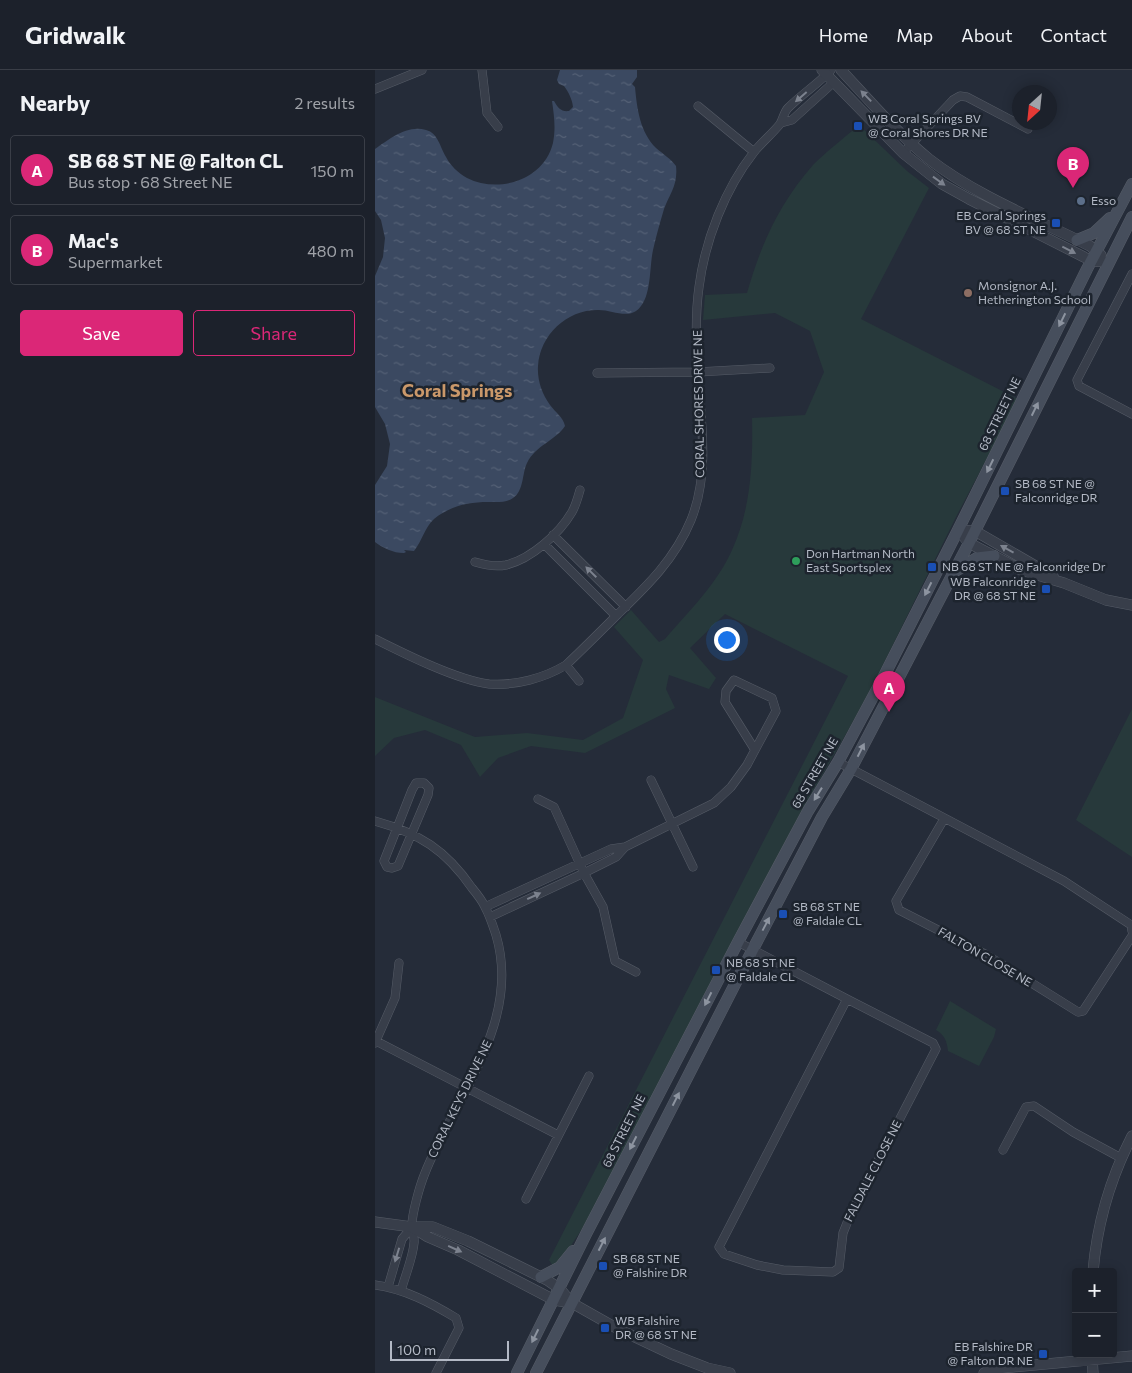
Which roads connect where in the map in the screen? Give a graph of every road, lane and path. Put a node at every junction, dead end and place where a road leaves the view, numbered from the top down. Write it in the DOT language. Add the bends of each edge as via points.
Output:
graph roads {
  1 [pos="422,70"];
  2 [pos="482,70"];
  3 [pos="844,71"];
  4 [pos="828,74"];
  5 [pos="375,89"];
  6 [pos="698,106"];
  7 [pos="1012,121"];
  8 [pos="498,127"];
  9 [pos="912,144"];
  10 [pos="754,152"];
  11 [pos="903,152"];
  12 [pos="1132,184"];
  13 [pos="984,193"];
  14 [pos="979,204"];
  15 [pos="1115,214"];
  16 [pos="1132,217"];
  17 [pos="1077,240"];
  18 [pos="1094,256"];
  19 [pos="1109,262"];
  20 [pos="1132,274"];
  21 [pos="770,368"];
  22 [pos="698,372"];
  23 [pos="597,373"];
  24 [pos="1132,414"];
  25 [pos="580,490"];
  26 [pos="958,530"];
  27 [pos="975,531"];
  28 [pos="553,535"];
  29 [pos="969,543"];
  30 [pos="544,544"];
  31 [pos="994,556"];
  32 [pos="475,562"];
  33 [pos="954,572"];
  34 [pos="1064,583"];
  35 [pos="1132,605"];
  36 [pos="626,607"];
  37 [pos="616,616"];
  38 [pos="375,640"];
  39 [pos="566,665"];
  40 [pos="579,681"];
  41 [pos="755,750"];
  42 [pos="838,762"];
  43 [pos="851,769"];
  44 [pos="651,780"];
  45 [pos="538,799"];
  46 [pos="943,819"];
  47 [pos="375,821"];
  48 [pos="672,825"];
  49 [pos="397,827"];
  50 [pos="412,833"];
  51 [pos="693,867"];
  52 [pos="582,868"];
  53 [pos="485,907"];
  54 [pos="490,917"];
  55 [pos="1132,931"];
  56 [pos="1132,936"];
  57 [pos="738,942"];
  58 [pos="753,949"];
  59 [pos="399,963"];
  60 [pos="636,972"];
  61 [pos="847,998"];
  62 [pos="375,1042"];
  63 [pos="589,1076"];
  64 [pos="467,1087"];
  65 [pos="558,1135"];
  66 [pos="1132,1136"];
  67 [pos="1003,1150"];
  68 [pos="1121,1158"];
  69 [pos="526,1199"];
  70 [pos="375,1222"];
  71 [pos="412,1227"];
  72 [pos="586,1234"];
  73 [pos="1093,1268"];
  74 [pos="541,1277"];
  75 [pos="375,1285"];
  76 [pos="387,1286"];
  77 [pos="560,1289"];
  78 [pos="401,1291"];
  79 [pos="554,1300"];
  80 [pos="572,1303"];
  81 [pos="1117,1356"];
  82 [pos="1132,1356"];
  83 [pos="1084,1358"];
  84 [pos="1092,1358"];
  85 [pos="436,1373"];
  86 [pos="517,1373"];
  87 [pos="536,1373"];
  88 [pos="729,1373"];
  89 [pos="983,1373"];
  90 [pos="1093,1373"];
  1 -- 5 [label="street"];
  2 -- 8 [label="street" via="487,113"];
  3 -- 4 [label="street"];
  9 -- 3 [label="street, one-way"];
  4 -- 10 [label="street, CORAL SHORES DRIVE NE" via="793,120 781,123"];
  4 -- 11 [label="street"];
  6 -- 10 [label="street"];
  7 -- 9 [label="street" via="960,96"];
  9 -- 11 [label="street"];
  9 -- 13 [label="street" via="950,174"];
  10 -- 22 [label="street, CORAL SHORES DRIVE NE" via="723,206 704,260 699,287"];
  11 -- 14 [label="street, one-way" via="942,184"];
  12 -- 15 [label="main road, 68 STREET NE"];
  13 -- 14 [label="street"];
  13 -- 17 [label="street"];
  14 -- 18 [label="street, one-way"];
  15 -- 17 [label="main road" via="1094,233"];
  15 -- 18 [label="main road, 68 STREET NE"];
  16 -- 19 [label="main road"];
  17 -- 18 [label="street"];
  18 -- 19 [label="street"];
  18 -- 26 [label="main road, 68 STREET NE, one-way"];
  27 -- 19 [label="main road, one-way"];
  20 -- 24 [label="street" via="1077,380 1079,386"];
  21 -- 22 [label="street"];
  22 -- 23 [label="street"];
  22 -- 36 [label="street, CORAL SHORES DRIVE NE" via="703,460 696,506 685,534 666,564"];
  25 -- 28 [label="street" via="573,510"];
  26 -- 27 [label="street"];
  26 -- 29 [label="street"];
  26 -- 42 [label="main road, 68 STREET NE, one-way"];
  27 -- 29 [label="main road"];
  34 -- 27 [label="street, one-way"];
  28 -- 30 [label="street"];
  36 -- 28 [label="street, one-way"];
  29 -- 31 [label="street"];
  29 -- 33 [label="main road"];
  30 -- 32 [label="street" via="526,557 505,565"];
  30 -- 37 [label="street"];
  31 -- 33 [label="main road" via="977,558"];
  31 -- 34 [label="street" via="1021,570"];
  43 -- 33 [label="main road, one-way"];
  34 -- 35 [label="street" via="1106,600"];
  36 -- 37 [label="street, CORAL SHORES DRIVE NE"];
  37 -- 39 [label="street, CORAL SHORES DRIVE NE"];
  38 -- 39 [label="street, CORAL SHORES DRIVE NE" via="431,665 489,684 511,684 554,672"];
  39 -- 40 [label="street"];
  41 -- 41 [label="street" via="776,711 772,698 733,680 726,691 725,702"];
  41 -- 48 [label="street" via="731,787 714,803"];
  42 -- 43 [label="street"];
  42 -- 57 [label="main road, 68 STREET NE, one-way"];
  43 -- 46 [label="street"];
  58 -- 43 [label="main road, one-way" via="822,817"];
  44 -- 48 [label="street"];
  45 -- 52 [label="street" via="554,807"];
  46 -- 55 [label="street" via="1064,881 1131,925"];
  46 -- 56 [label="street, FALTON CLOSE NE" via="897,901 899,910 985,954 1078,1012 1083,1011"];
  47 -- 49 [label="street, CORAL KEYS DRIVE NE"];
  48 -- 51 [label="street"];
  48 -- 52 [label="street" via="625,847 616,857"];
  49 -- 50 [label="street, CORAL KEYS DRIVE NE"];
  49 -- 50 [label="street" via="384,861 387,866 399,866"];
  49 -- 50 [label="street" via="412,790 417,783 424,784 429,788 428,795"];
  50 -- 53 [label="street, CORAL KEYS DRIVE NE" via="435,848 461,872"];
  52 -- 53 [label="street"];
  54 -- 52 [label="street, one-way"];
  52 -- 60 [label="street" via="603,907 615,961"];
  53 -- 54 [label="street, CORAL KEYS DRIVE NE"];
  54 -- 64 [label="street, CORAL KEYS DRIVE NE" via="502,968 501,994 492,1031"];
  57 -- 58 [label="street, FALDALE CLOSE NE"];
  57 -- 72 [label="main road, 68 STREET NE, one-way"];
  58 -- 61 [label="street, FALDALE CLOSE NE"];
  80 -- 58 [label="main road, one-way"];
  59 -- 62 [label="street" via="395,998"];
  61 -- 61 [label="street, FALDALE CLOSE NE" via="933,1043 935,1049 851,1213 843,1233 839,1268 833,1272 783,1270 724,1254 719,1247"];
  62 -- 64 [label="street"];
  63 -- 65 [label="street"];
  64 -- 65 [label="street"];
  64 -- 71 [label="street, CORAL KEYS DRIVE NE" via="424,1174"];
  65 -- 69 [label="street"];
  66 -- 68 [label="street"];
  67 -- 68 [label="street" via="1025,1107 1034,1106"];
  68 -- 73 [label="street" via="1099,1222"];
  70 -- 71 [label="street"];
  71 -- 74 [label="street" via="433,1227 468,1240"];
  71 -- 76 [label="street, one-way" via="402,1239"];
  71 -- 78 [label="street" via="414,1242"];
  71 -- 79 [label="street, one-way"];
  72 -- 74 [label="main road" via="560,1267"];
  72 -- 77 [label="main road, 68 STREET NE"];
  74 -- 77 [label="street"];
  75 -- 76 [label="street"];
  76 -- 78 [label="street"];
  77 -- 79 [label="main road, 68 STREET NE"];
  77 -- 80 [label="street"];
  78 -- 85 [label="street" via="456,1318 459,1328"];
  79 -- 80 [label="street"];
  79 -- 86 [label="main road, 68 STREET NE, one-way"];
  80 -- 87 [label="main road"];
  80 -- 88 [label="street" via="671,1354"];
  81 -- 82 [label="street"];
  83 -- 89 [label="street"];
  84 -- 90 [label="street"];
}
